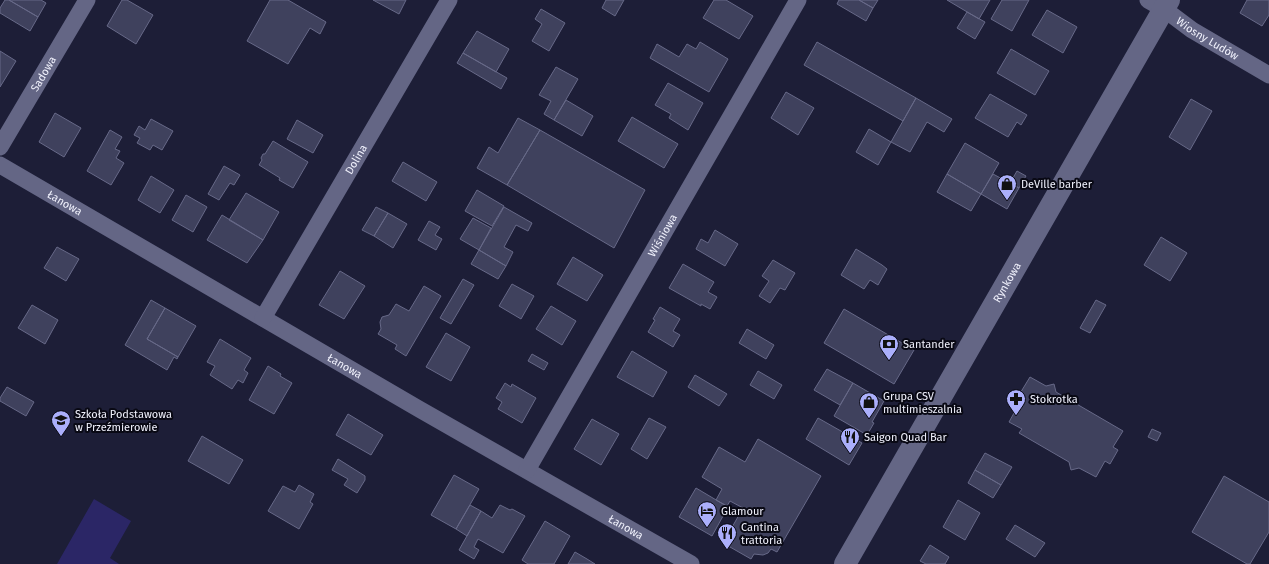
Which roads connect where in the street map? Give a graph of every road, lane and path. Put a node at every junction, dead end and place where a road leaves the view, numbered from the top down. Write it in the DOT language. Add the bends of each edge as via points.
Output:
graph roads {
  1 [pos="87,0"];
  2 [pos="449,0"];
  3 [pos="798,0"];
  4 [pos="1160,3"];
  5 [pos="1269,75"];
  6 [pos="0,147"];
  7 [pos="0,165"];
  8 [pos="263,318"];
  9 [pos="527,470"];
  10 [pos="691,564"];
  11 [pos="845,564"];
  1 -- 6 [label="street, Sadowa"];
  2 -- 8 [label="street, Dolina"];
  3 -- 9 [label="street, Wiśniowa"];
  4 -- 5 [label="street, Wiosny Ludów" via="1192,30"];
  4 -- 11 [label="street, Rynkowa"];
  7 -- 8 [label="street, Łanowa"];
  8 -- 9 [label="street, Łanowa"];
  9 -- 10 [label="street, Łanowa"];
}
